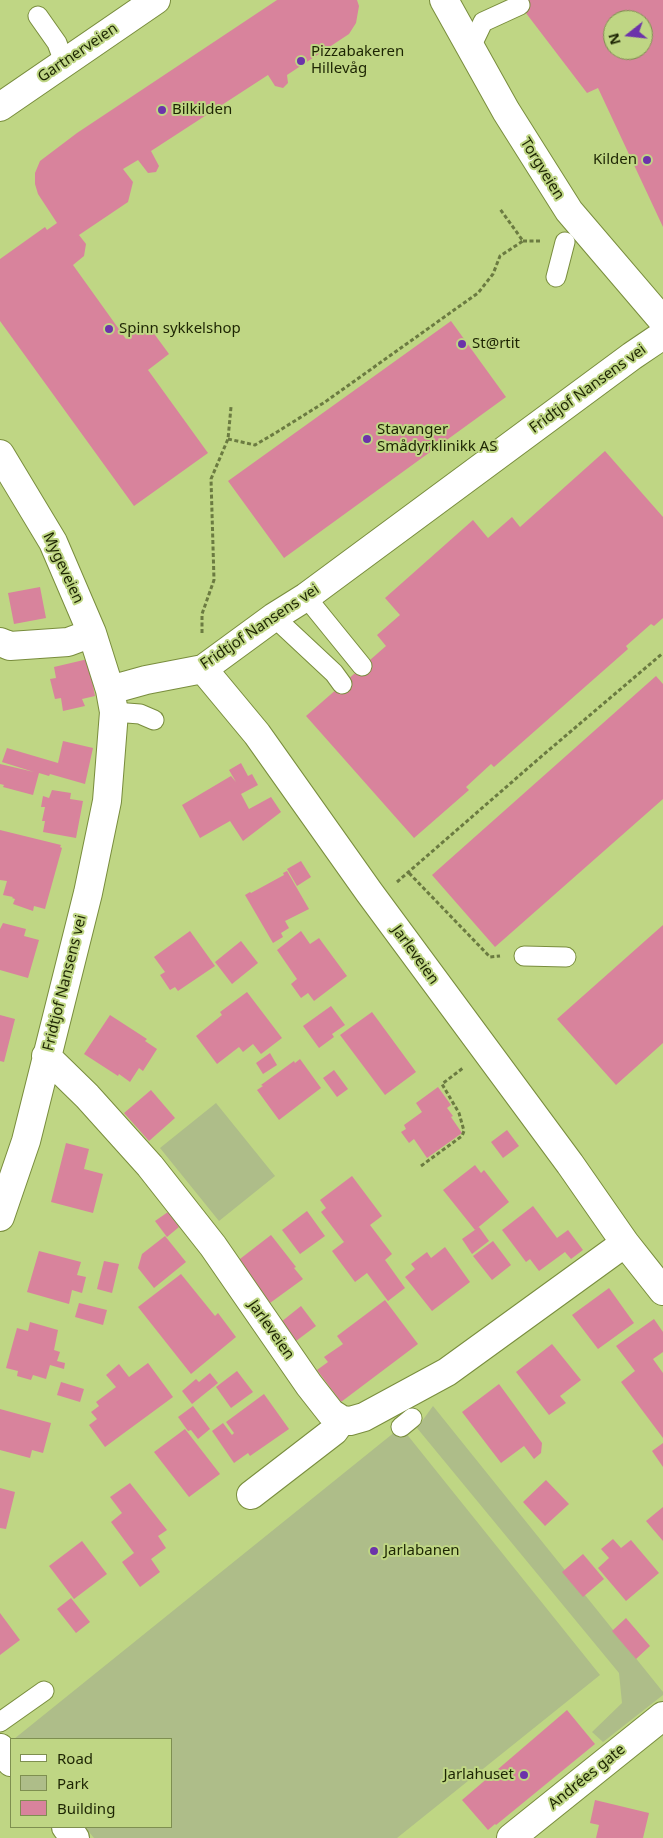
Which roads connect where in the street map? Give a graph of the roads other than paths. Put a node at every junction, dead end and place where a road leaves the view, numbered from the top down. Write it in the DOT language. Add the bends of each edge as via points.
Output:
graph roads {
  1 [pos="156,0"];
  2 [pos="444,0"];
  3 [pos="520,5"];
  4 [pos="38,16"];
  5 [pos="471,48"];
  6 [pos="64,62"];
  7 [pos="0,107"];
  8 [pos="565,242"];
  9 [pos="556,277"];
  10 [pos="663,321"];
  11 [pos="663,335"];
  12 [pos="0,454"];
  13 [pos="306,597"];
  14 [pos="274,617"];
  15 [pos="92,633"];
  16 [pos="5,644"];
  17 [pos="362,666"];
  18 [pos="203,669"];
  19 [pos="342,684"];
  20 [pos="112,701"];
  21 [pos="154,720"];
  22 [pos="524,956"];
  23 [pos="566,957"];
  24 [pos="46,1056"];
  25 [pos="0,1217"];
  26 [pos="625,1243"];
  27 [pos="663,1290"];
  28 [pos="342,1420"];
  29 [pos="250,1495"];
  30 [pos="44,1691"];
  31 [pos="663,1716"];
  32 [pos="0,1722"];
  33 [pos="0,1748"];
  34 [pos="10,1761"];
  35 [pos="67,1828"];
  36 [pos="75,1838"];
  37 [pos="512,1838"];
  1 -- 6 [label="street, Gartnerveien"];
  2 -- 5 [label="street, Torgveien"];
  3 -- 5 [label="lane" via="483,22"];
  4 -- 6 [label="lane" via="57,43"];
  5 -- 10 [label="street, Torgveien" via="506,111 569,210"];
  6 -- 7 [label="street, Gartnerveien"];
  8 -- 9 [label="lane"];
  11 -- 13 [label="street, Fridtjof Nansens vei"];
  12 -- 15 [label="street, Mygeveien" via="53,542"];
  13 -- 14 [label="street, Fridtjof Nansens vei"];
  13 -- 17 [label="lane"];
  14 -- 18 [label="street, Fridtjof Nansens vei"];
  14 -- 19 [label="lane"];
  15 -- 16 [label="street" via="68,642"];
  15 -- 20 [label="street, Mygeveien"];
  18 -- 20 [label="street, Fridtjof Nansens vei" via="146,680"];
  18 -- 26 [label="street, Jarleveien" via="257,734"];
  20 -- 21 [label="lane"];
  20 -- 24 [label="street, Fridtjof Nansens vei" via="107,801 88,893"];
  22 -- 23 [label="lane"];
  24 -- 25 [label="street, Fridtjof Nansens vei" via="26,1141"];
  24 -- 28 [label="street, Jarleveien" via="150,1166 213,1246 309,1384 331,1413"];
  26 -- 27 [label="street, Jarleveien"];
  26 -- 28 [label="street" via="447,1372 364,1417"];
  28 -- 29 [label="street" via="334,1431"];
  30 -- 32 [label="lane"];
  31 -- 37 [label="street, Andrées gate"];
  33 -- 34 [label="street"];
  35 -- 36 [label="street"];
}
